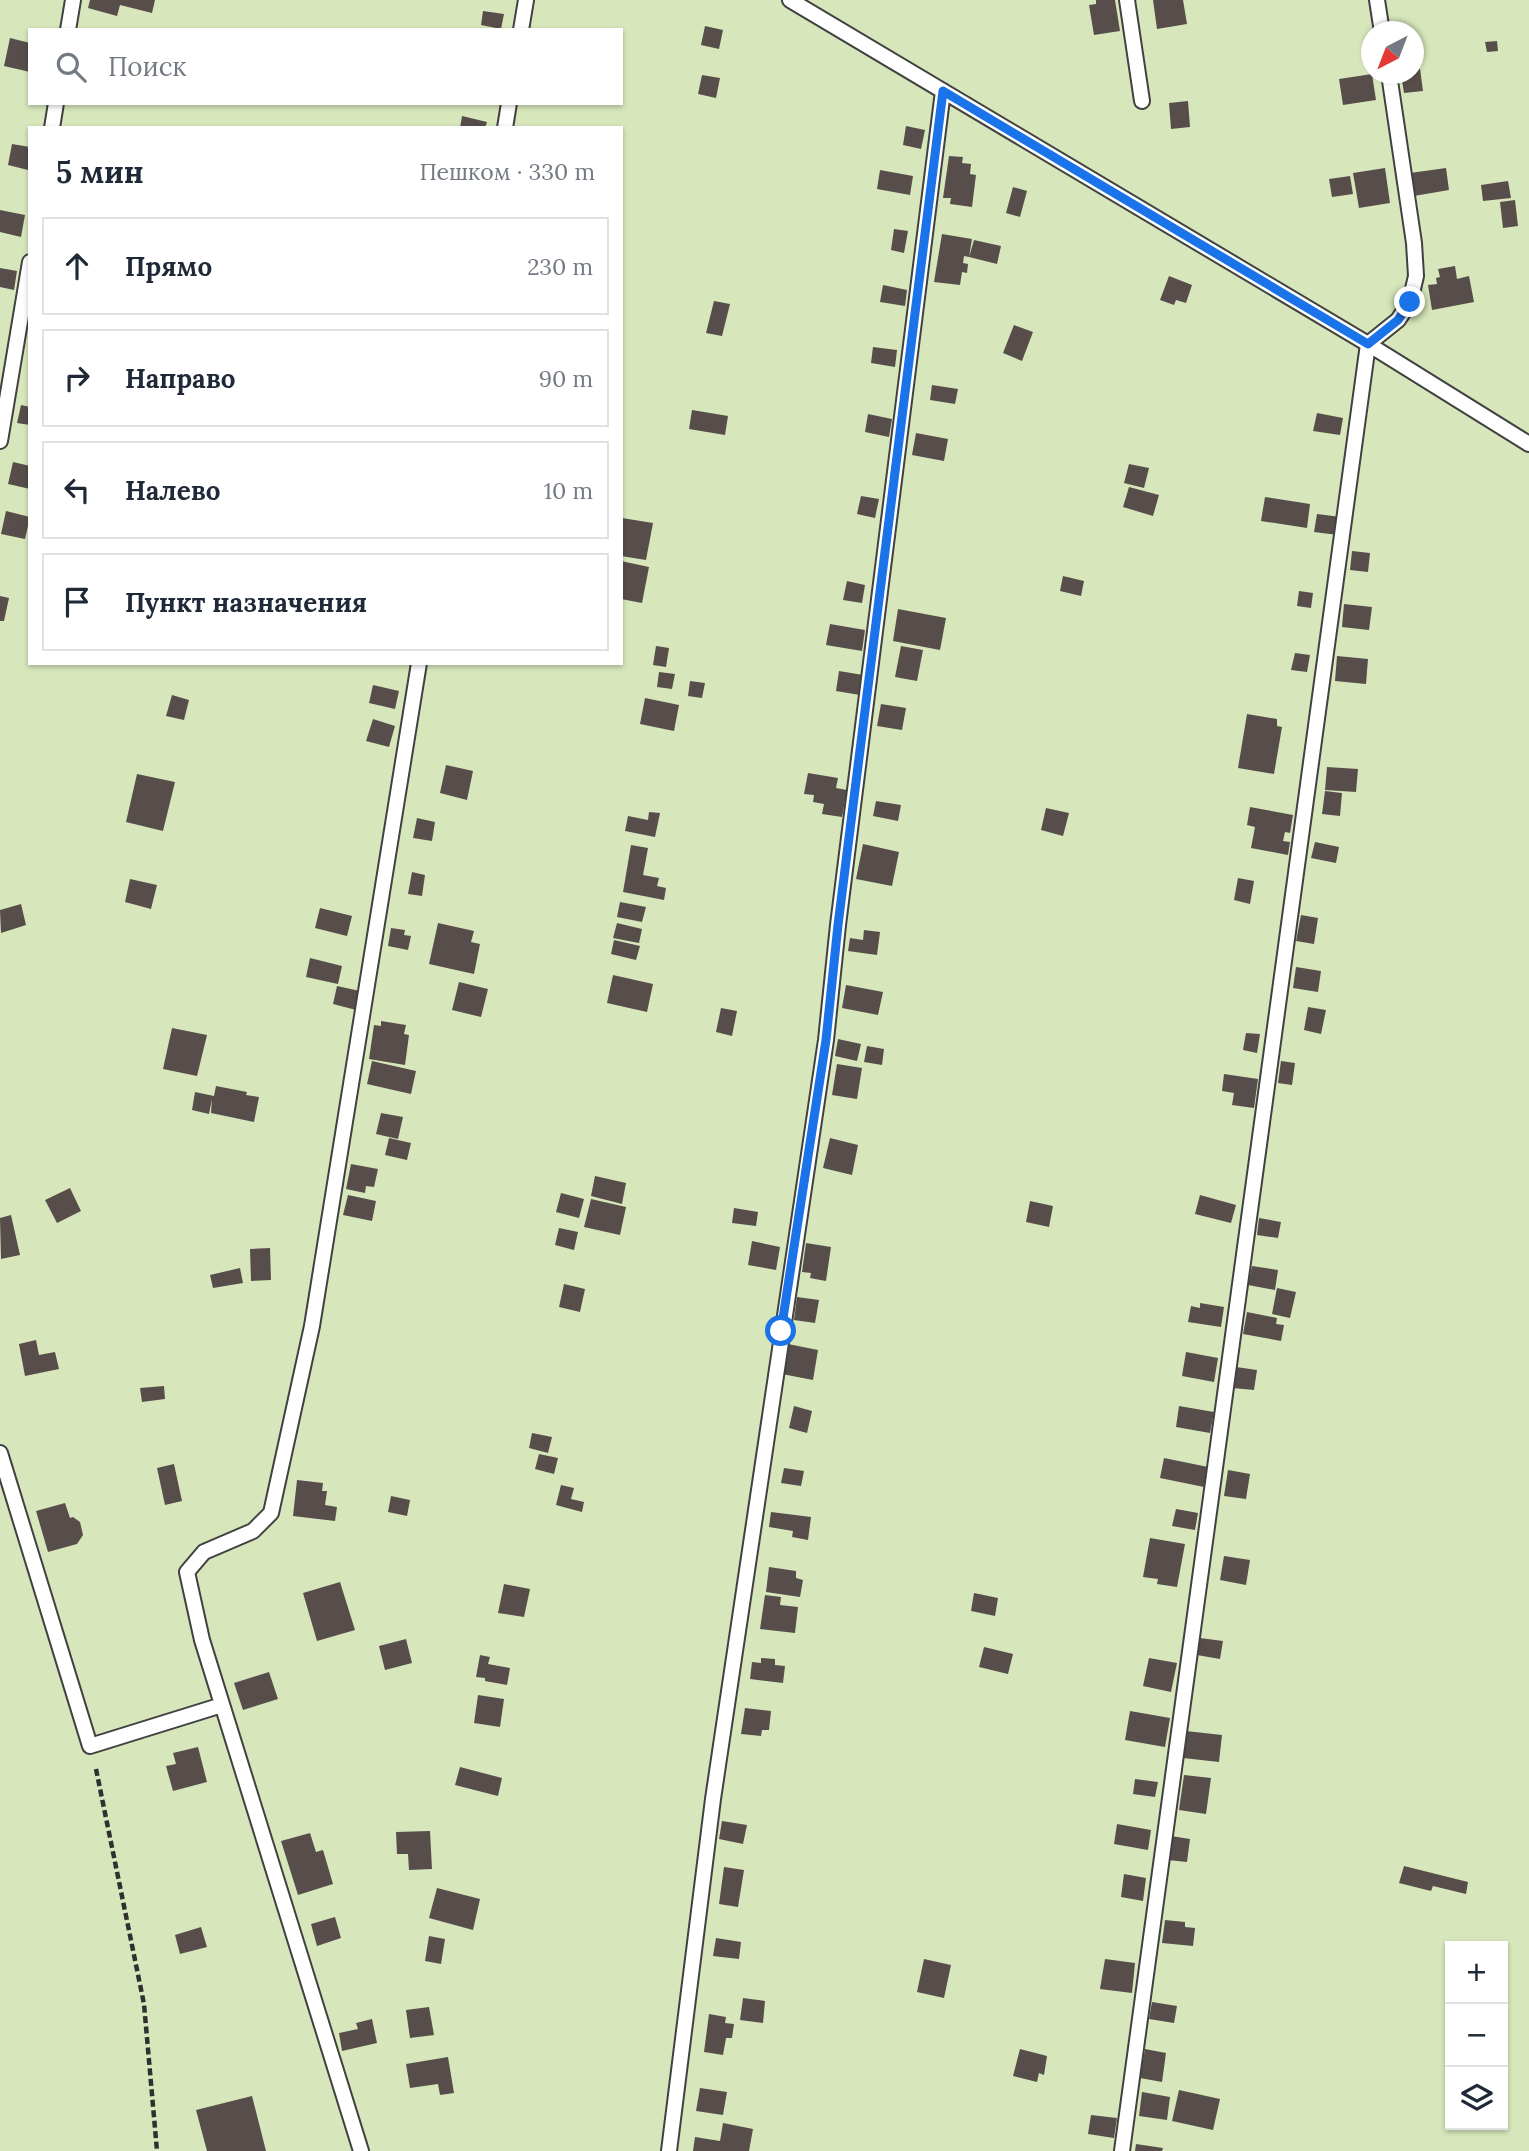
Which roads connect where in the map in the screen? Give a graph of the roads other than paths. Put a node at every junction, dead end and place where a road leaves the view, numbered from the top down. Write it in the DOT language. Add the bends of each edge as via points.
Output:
graph roads {
  1 [pos="73,0"];
  2 [pos="526,0"];
  3 [pos="790,0"];
  4 [pos="1127,0"];
  5 [pos="1377,0"];
  6 [pos="1380,21"];
  7 [pos="68,28"];
  8 [pos="521,28"];
  9 [pos="1391,84"];
  10 [pos="943,91"];
  11 [pos="1142,101"];
  12 [pos="56,105"];
  13 [pos="509,105"];
  14 [pos="52,126"];
  15 [pos="505,126"];
  16 [pos="28,274"];
  17 [pos="1368,344"];
  18 [pos="0,441"];
  19 [pos="1529,443"];
  20 [pos="419,665"];
  21 [pos="0,1453"];
  22 [pos="222,1705"];
  23 [pos="361,2151"];
  24 [pos="669,2151"];
  25 [pos="1122,2151"];
  1 -- 7 [label="lane"];
  2 -- 8 [label="lane"];
  3 -- 10 [label="lane"];
  4 -- 11 [label="lane"];
  5 -- 6 [label="lane"];
  9 -- 17 [label="lane" via="1416,276 1410,302 1398,320"];
  10 -- 17 [label="lane"];
  10 -- 24 [label="lane" via="826,1040 713,1799"];
  12 -- 14 [label="lane"];
  13 -- 15 [label="lane"];
  16 -- 18 [label="lane"];
  17 -- 19 [label="lane"];
  17 -- 25 [label="lane"];
  20 -- 22 [label="lane" via="312,1326 271,1513 253,1531 204,1552 187,1572"];
  21 -- 22 [label="lane" via="90,1746"];
  22 -- 23 [label="lane"];
}
